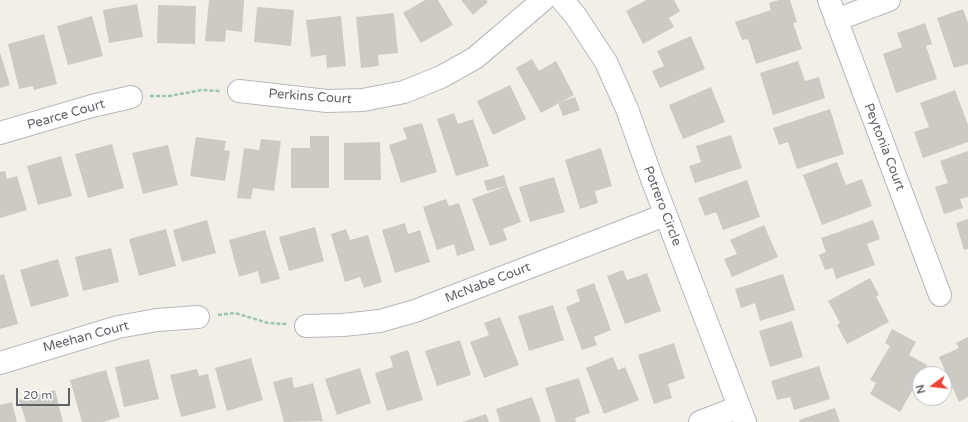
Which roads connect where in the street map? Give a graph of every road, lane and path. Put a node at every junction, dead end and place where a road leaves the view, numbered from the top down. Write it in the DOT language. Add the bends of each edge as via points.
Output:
graph roads {
  1 [pos="543,0"];
  2 [pos="562,0"];
  3 [pos="829,0"];
  4 [pos="889,0"];
  5 [pos="836,20"];
  6 [pos="239,91"];
  7 [pos="131,97"];
  8 [pos="0,133"];
  9 [pos="665,215"];
  10 [pos="940,295"];
  11 [pos="198,317"];
  12 [pos="306,326"];
  13 [pos="0,363"];
  14 [pos="742,414"];
  15 [pos="700,422"];
  1 -- 6 [label="street, Perkins Court" via="475,58 441,77 404,92 363,100 327,101"];
  2 -- 9 [label="street, Potrero Circle" via="606,62 627,109"];
  3 -- 5 [label="street, Peytonia Court"];
  4 -- 5 [label="street"];
  5 -- 10 [label="street, Peytonia Court"];
  6 -- 7 [label="path" via="202,90 169,96"];
  7 -- 8 [label="street, Pearce Court"];
  9 -- 12 [label="street, McNabe Court" via="415,311 343,326"];
  9 -- 14 [label="street, Potrero Circle"];
  11 -- 12 [label="path" via="235,314 268,323"];
  11 -- 13 [label="street, Meehan Court" via="118,326"];
  14 -- 15 [label="street"];
}
